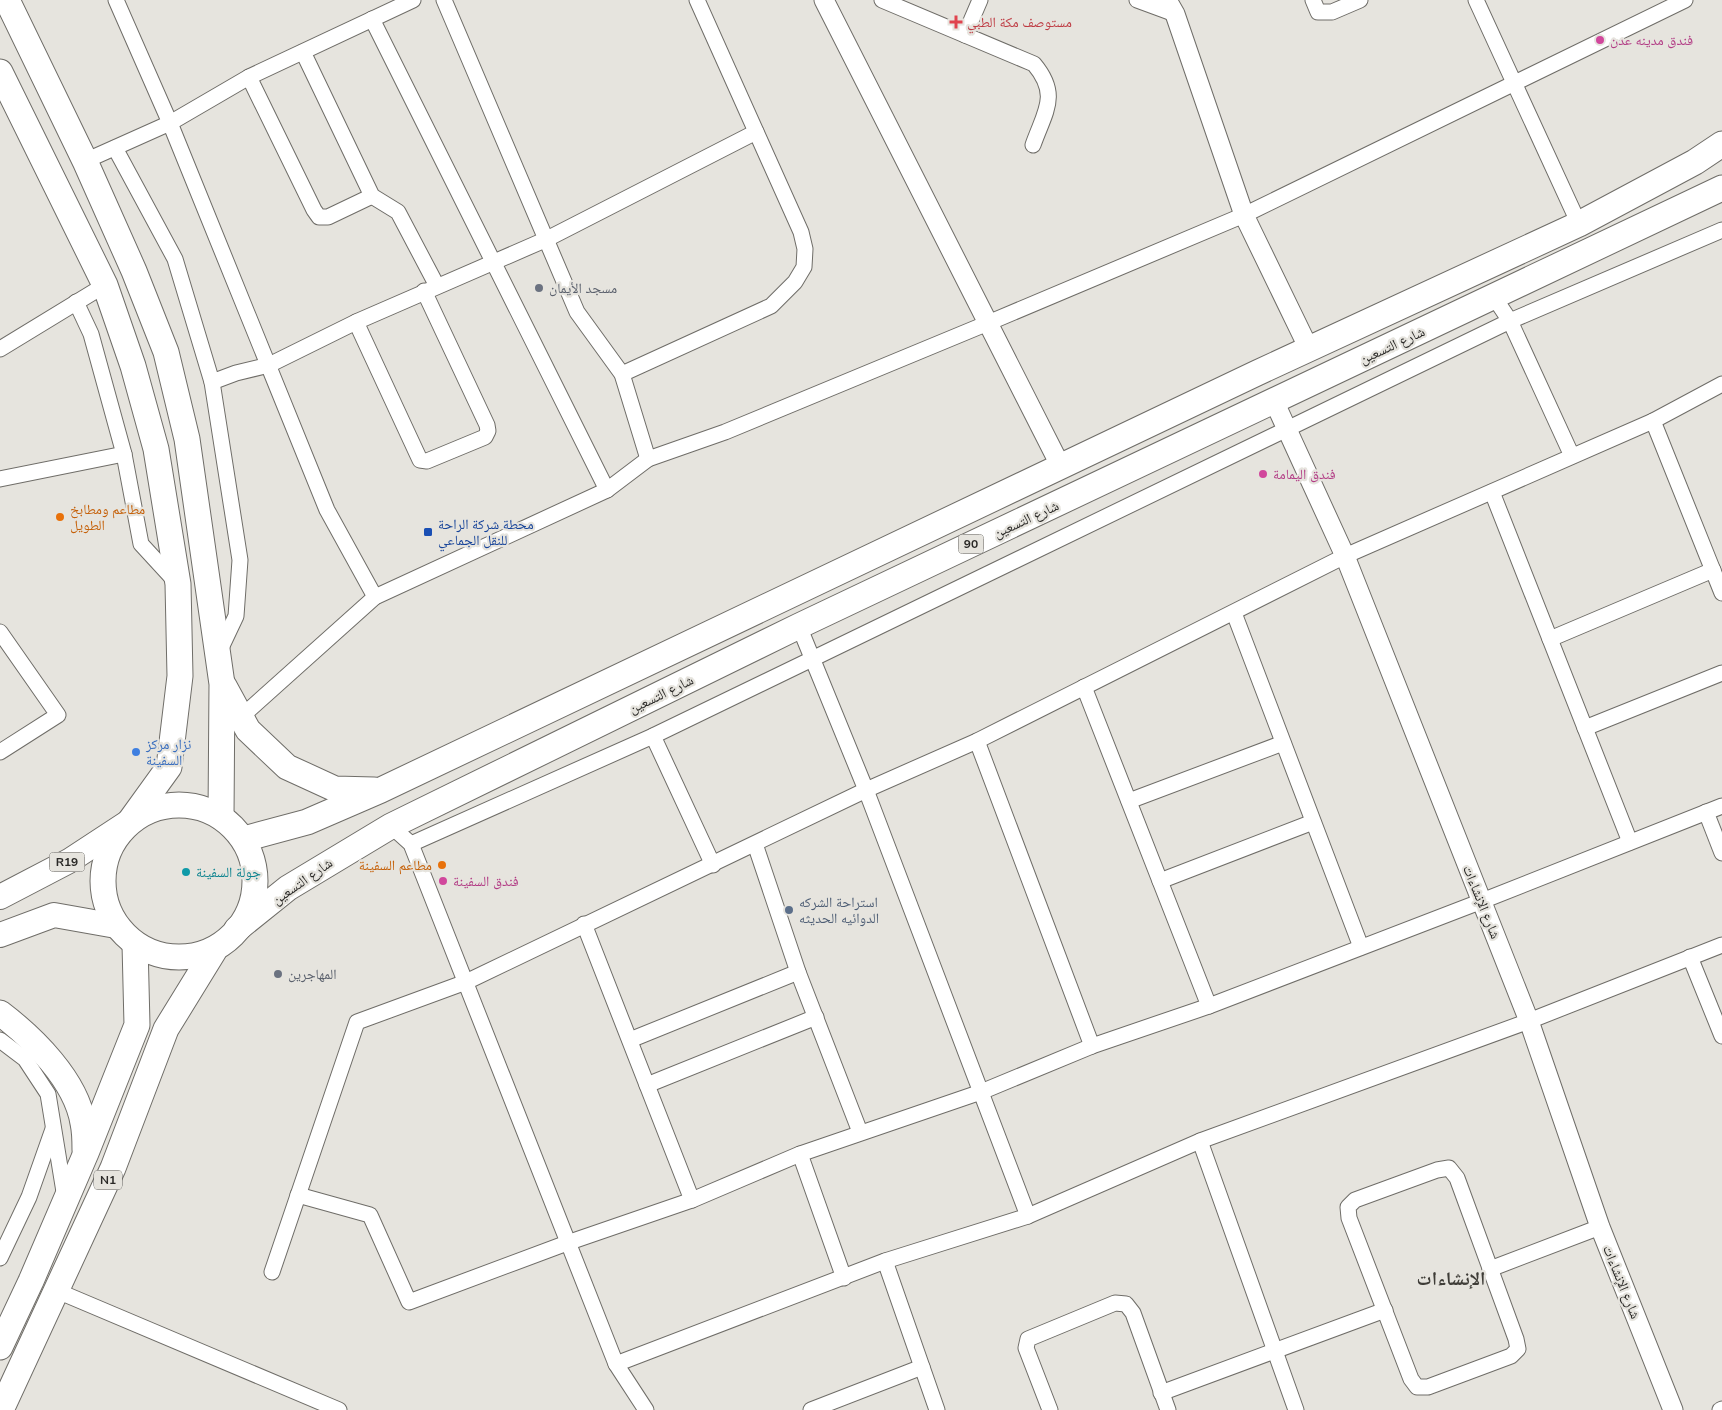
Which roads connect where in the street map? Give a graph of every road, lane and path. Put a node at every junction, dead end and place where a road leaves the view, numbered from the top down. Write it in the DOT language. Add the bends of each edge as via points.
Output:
graph roads {
  1 [pos="7,0"];
  2 [pos="116,0"];
  3 [pos="414,0"];
  4 [pos="444,0"];
  5 [pos="697,0"];
  6 [pos="824,0"];
  7 [pos="882,0"];
  8 [pos="980,0"];
  9 [pos="1137,0"];
  10 [pos="1313,0"];
  11 [pos="1360,0"];
  12 [pos="1476,0"];
  13 [pos="1685,0"];
  14 [pos="1171,7"];
  15 [pos="372,19"];
  16 [pos="965,35"];
  17 [pos="303,52"];
  18 [pos="250,77"];
  19 [pos="1513,82"];
  20 [pos="4,87"];
  21 [pos="170,123"];
  22 [pos="1722,127"];
  23 [pos="756,132"];
  24 [pos="1722,144"];
  25 [pos="1033,145"];
  26 [pos="115,148"];
  27 [pos="85,161"];
  28 [pos="1695,162"];
  29 [pos="1722,188"];
  30 [pos="372,196"];
  31 [pos="1244,215"];
  32 [pos="1579,224"];
  33 [pos="1722,230"];
  34 [pos="547,239"];
  35 [pos="493,262"];
  36 [pos="105,285"];
  37 [pos="430,289"];
  38 [pos="1494,297"];
  39 [pos="76,302"];
  40 [pos="1510,320"];
  41 [pos="356,322"];
  42 [pos="988,324"];
  43 [pos="0,349"];
  44 [pos="1309,349"];
  45 [pos="269,365"];
  46 [pos="1256,373"];
  47 [pos="622,374"];
  48 [pos="212,382"];
  49 [pos="1722,384"];
  50 [pos="1274,401"];
  51 [pos="1653,421"];
  52 [pos="1288,426"];
  53 [pos="124,454"];
  54 [pos="1572,456"];
  55 [pos="648,459"];
  56 [pos="1061,467"];
  57 [pos="0,479"];
  58 [pos="607,490"];
  59 [pos="1492,492"];
  60 [pos="1345,556"];
  61 [pos="1713,570"];
  62 [pos="178,584"];
  63 [pos="1722,592"];
  64 [pos="375,597"];
  65 [pos="1234,614"];
  66 [pos="799,626"];
  67 [pos="0,632"];
  68 [pos="1550,639"];
  69 [pos="218,653"];
  70 [pos="814,659"];
  71 [pos="1722,673"];
  72 [pos="222,684"];
  73 [pos="1084,687"];
  74 [pos="241,717"];
  75 [pos="1585,728"];
  76 [pos="652,736"];
  77 [pos="978,741"];
  78 [pos="1283,743"];
  79 [pos="0,752"];
  80 [pos="381,790"];
  81 [pos="866,790"];
  82 [pos="1129,801"];
  83 [pos="1722,806"];
  84 [pos="1706,812"];
  85 [pos="221,817"];
  86 [pos="130,821"];
  87 [pos="1313,822"];
  88 [pos="391,826"];
  89 [pos="244,839"];
  90 [pos="1630,842"];
  91 [pos="411,844"];
  92 [pos="755,844"];
  93 [pos="1722,853"];
  94 [pos="713,865"];
  95 [pos="1160,881"];
  96 [pos="0,897"];
  97 [pos="1482,901"];
  98 [pos="584,924"];
  99 [pos="116,926"];
  100 [pos="237,929"];
  101 [pos="0,935"];
  102 [pos="135,944"];
  103 [pos="1722,946"];
  104 [pos="1361,947"];
  105 [pos="214,951"];
  106 [pos="1690,957"];
  107 [pos="798,972"];
  108 [pos="466,982"];
  109 [pos="1209,1006"];
  110 [pos="0,1013"];
  111 [pos="816,1017"];
  112 [pos="1529,1021"];
  113 [pos="1722,1036"];
  114 [pos="0,1040"];
  115 [pos="630,1040"];
  116 [pos="1092,1046"];
  117 [pos="647,1085"];
  118 [pos="981,1092"];
  119 [pos="53,1127"];
  120 [pos="860,1132"];
  121 [pos="1200,1141"];
  122 [pos="86,1153"];
  123 [pos="800,1154"];
  124 [pos="298,1195"];
  125 [pos="65,1200"];
  126 [pos="692,1200"];
  127 [pos="1028,1216"];
  128 [pos="1600,1226"];
  129 [pos="567,1243"];
  130 [pos="0,1258"];
  131 [pos="885,1261"];
  132 [pos="1490,1269"];
  133 [pos="272,1272"];
  134 [pos="844,1278"];
  135 [pos="55,1290"];
  136 [pos="1385,1310"];
  137 [pos="0,1347"];
  138 [pos="1275,1351"];
  139 [pos="616,1364"];
  140 [pos="922,1367"];
  141 [pos="1161,1393"];
  142 [pos="643,1408"];
  143 [pos="1,1410"];
  144 [pos="339,1410"];
  145 [pos="811,1410"];
  146 [pos="937,1410"];
  147 [pos="1050,1410"];
  148 [pos="1168,1410"];
  149 [pos="1296,1410"];
  150 [pos="1673,1410"];
  1 -- 27 [label="highway"];
  2 -- 21 [label="street"];
  3 -- 15 [label="street"];
  4 -- 34 [label="street"];
  5 -- 23 [label="street"];
  6 -- 42 [label="street"];
  7 -- 16 [label="street"];
  8 -- 16 [label="street"];
  9 -- 14 [label="street"];
  10 -- 11 [label="street" via="1318,12 1326,13"];
  12 -- 19 [label="street"];
  13 -- 19 [label="street"];
  14 -- 31 [label="street"];
  15 -- 17 [label="street"];
  15 -- 35 [label="street"];
  16 -- 25 [label="street" via="1034,64 1046,79 1050,95"];
  17 -- 18 [label="street"];
  17 -- 30 [label="street"];
  18 -- 21 [label="street"];
  18 -- 30 [label="street" via="319,217 328,217"];
  19 -- 31 [label="street"];
  19 -- 32 [label="street"];
  20 -- 36 [label="highway"];
  21 -- 26 [label="street"];
  21 -- 45 [label="street"];
  22 -- 28 [label="highway"];
  23 -- 34 [label="street"];
  23 -- 47 [label="street" via="801,232 804,266 795,282 771,306"];
  24 -- 28 [label="highway, 90"];
  26 -- 27 [label="street"];
  26 -- 48 [label="street" via="175,259"];
  27 -- 69 [label="highway" via="166,352 187,440"];
  28 -- 32 [label="highway, 90"];
  29 -- 38 [label="highway, شارع التسعين / 90"];
  30 -- 37 [label="street" via="398,212"];
  31 -- 42 [label="street"];
  31 -- 44 [label="street"];
  32 -- 44 [label="highway, 90"];
  33 -- 40 [label="street"];
  34 -- 35 [label="street"];
  34 -- 47 [label="street" via="577,312"];
  35 -- 37 [label="street"];
  35 -- 58 [label="street"];
  36 -- 39 [label="street"];
  36 -- 62 [label="highway" via="133,366 156,449"];
  37 -- 41 [label="street"];
  37 -- 41 [label="street" via="487,425 485,437 427,461 420,460"];
  38 -- 40 [label="street"];
  38 -- 50 [label="highway, شارع التسعين / 90"];
  39 -- 43 [label="street"];
  39 -- 53 [label="street" via="91,334"];
  40 -- 52 [label="street"];
  40 -- 54 [label="street"];
  41 -- 45 [label="street"];
  42 -- 55 [label="street" via="725,432"];
  42 -- 56 [label="street"];
  44 -- 46 [label="highway, 90"];
  45 -- 48 [label="street"];
  45 -- 64 [label="street" via="327,510"];
  46 -- 50 [label="highway"];
  46 -- 56 [label="highway, 90"];
  47 -- 55 [label="street"];
  48 -- 69 [label="street" via="240,560 236,616"];
  49 -- 51 [label="street"];
  50 -- 52 [label="street, شارع الإنشاءات"];
  50 -- 66 [label="highway, شارع التسعين / 90"];
  51 -- 54 [label="street"];
  51 -- 61 [label="street"];
  52 -- 60 [label="street, شارع الإنشاءات"];
  52 -- 70 [label="street"];
  53 -- 57 [label="street"];
  53 -- 62 [label="street" via="141,544"];
  54 -- 59 [label="street"];
  55 -- 58 [label="street"];
  56 -- 80 [label="highway, 90"];
  58 -- 64 [label="street"];
  59 -- 60 [label="street"];
  59 -- 68 [label="street"];
  60 -- 65 [label="street"];
  60 -- 97 [label="street, شارع الإنشاءات"];
  61 -- 63 [label="street"];
  61 -- 68 [label="street"];
  62 -- 86 [label="highway" via="180,676 169,767"];
  64 -- 74 [label="street"];
  65 -- 73 [label="street"];
  65 -- 78 [label="street"];
  66 -- 70 [label="street"];
  66 -- 88 [label="highway, شارع التسعين / 90"];
  67 -- 79 [label="street" via="58,715"];
  68 -- 75 [label="street"];
  69 -- 72 [label="highway"];
  70 -- 76 [label="street"];
  70 -- 81 [label="street"];
  71 -- 75 [label="street"];
  72 -- 74 [label="highway"];
  72 -- 85 [label="highway"];
  73 -- 77 [label="street"];
  73 -- 82 [label="street"];
  74 -- 80 [label="highway" via="248,730 287,767 335,789"];
  75 -- 90 [label="street"];
  76 -- 91 [label="street"];
  76 -- 94 [label="street"];
  77 -- 81 [label="street"];
  77 -- 116 [label="street"];
  78 -- 82 [label="street"];
  78 -- 87 [label="street"];
  80 -- 89 [label="highway, 90" via="307,822"];
  81 -- 92 [label="street"];
  81 -- 118 [label="street"];
  82 -- 95 [label="street"];
  83 -- 84 [label="street"];
  84 -- 90 [label="street"];
  84 -- 93 [label="street"];
  85 -- 86 [label="highway" via="191,805 159,806"];
  85 -- 89 [label="highway"];
  86 -- 96 [label="main road, R19" via="69,862"];
  86 -- 99 [label="highway" via="111,843 102,871 104,900"];
  87 -- 95 [label="street"];
  87 -- 104 [label="street"];
  88 -- 91 [label="street"];
  88 -- 100 [label="highway, شارع التسعين / 90" via="288,888"];
  89 -- 100 [label="highway" via="254,862 256,886 251,910"];
  90 -- 97 [label="street"];
  91 -- 108 [label="street"];
  92 -- 94 [label="street"];
  92 -- 107 [label="street"];
  94 -- 98 [label="street"];
  95 -- 109 [label="street"];
  97 -- 104 [label="street"];
  97 -- 112 [label="street, شارع الإنشاءات"];
  98 -- 108 [label="street"];
  98 -- 115 [label="street"];
  99 -- 101 [label="main road" via="54,915"];
  99 -- 102 [label="highway"];
  100 -- 105 [label="highway"];
  102 -- 105 [label="highway" via="159,955 185,958"];
  102 -- 122 [label="highway, N1" via="137,1025"];
  103 -- 106 [label="street"];
  104 -- 109 [label="street"];
  105 -- 135 [label="highway, N1" via="166,1029 113,1168"];
  106 -- 112 [label="street"];
  106 -- 113 [label="street"];
  107 -- 111 [label="street"];
  107 -- 115 [label="street"];
  108 -- 124 [label="street" via="357,1022"];
  108 -- 129 [label="street"];
  109 -- 116 [label="street"];
  110 -- 122 [label="highway" via="22,1030 70,1089 83,1121"];
  111 -- 117 [label="street"];
  111 -- 120 [label="street"];
  112 -- 121 [label="street"];
  112 -- 128 [label="street, شارع الإنشاءات"];
  114 -- 119 [label="street" via="26,1059 48,1094"];
  115 -- 117 [label="street"];
  116 -- 118 [label="street"];
  117 -- 126 [label="street"];
  118 -- 120 [label="street"];
  118 -- 127 [label="street"];
  119 -- 125 [label="street"];
  119 -- 130 [label="street" via="29,1197"];
  120 -- 123 [label="street"];
  121 -- 127 [label="street"];
  121 -- 138 [label="street"];
  122 -- 125 [label="highway, N1"];
  123 -- 126 [label="street"];
  123 -- 134 [label="street"];
  124 -- 129 [label="street" via="370,1215 409,1302"];
  124 -- 133 [label="street"];
  125 -- 137 [label="highway, N1"];
  126 -- 129 [label="street"];
  127 -- 131 [label="street"];
  128 -- 132 [label="street"];
  128 -- 150 [label="street, شارع الإنشاءات"];
  129 -- 139 [label="street"];
  131 -- 134 [label="street"];
  131 -- 140 [label="street"];
  132 -- 136 [label="street" via="1516,1339 1518,1349 1511,1356 1417,1387"];
  132 -- 136 [label="street" via="1457,1178 1449,1168 1355,1200 1348,1207 1349,1218"];
  134 -- 139 [label="street"];
  135 -- 143 [label="highway, N1"];
  135 -- 144 [label="street"];
  136 -- 138 [label="street"];
  138 -- 141 [label="street"];
  138 -- 149 [label="street"];
  139 -- 142 [label="street"];
  140 -- 145 [label="street"];
  140 -- 146 [label="street"];
  141 -- 147 [label="street" via="1134,1313 1126,1304 1116,1303 1028,1339 1026,1348"];
  141 -- 148 [label="street"];
}
